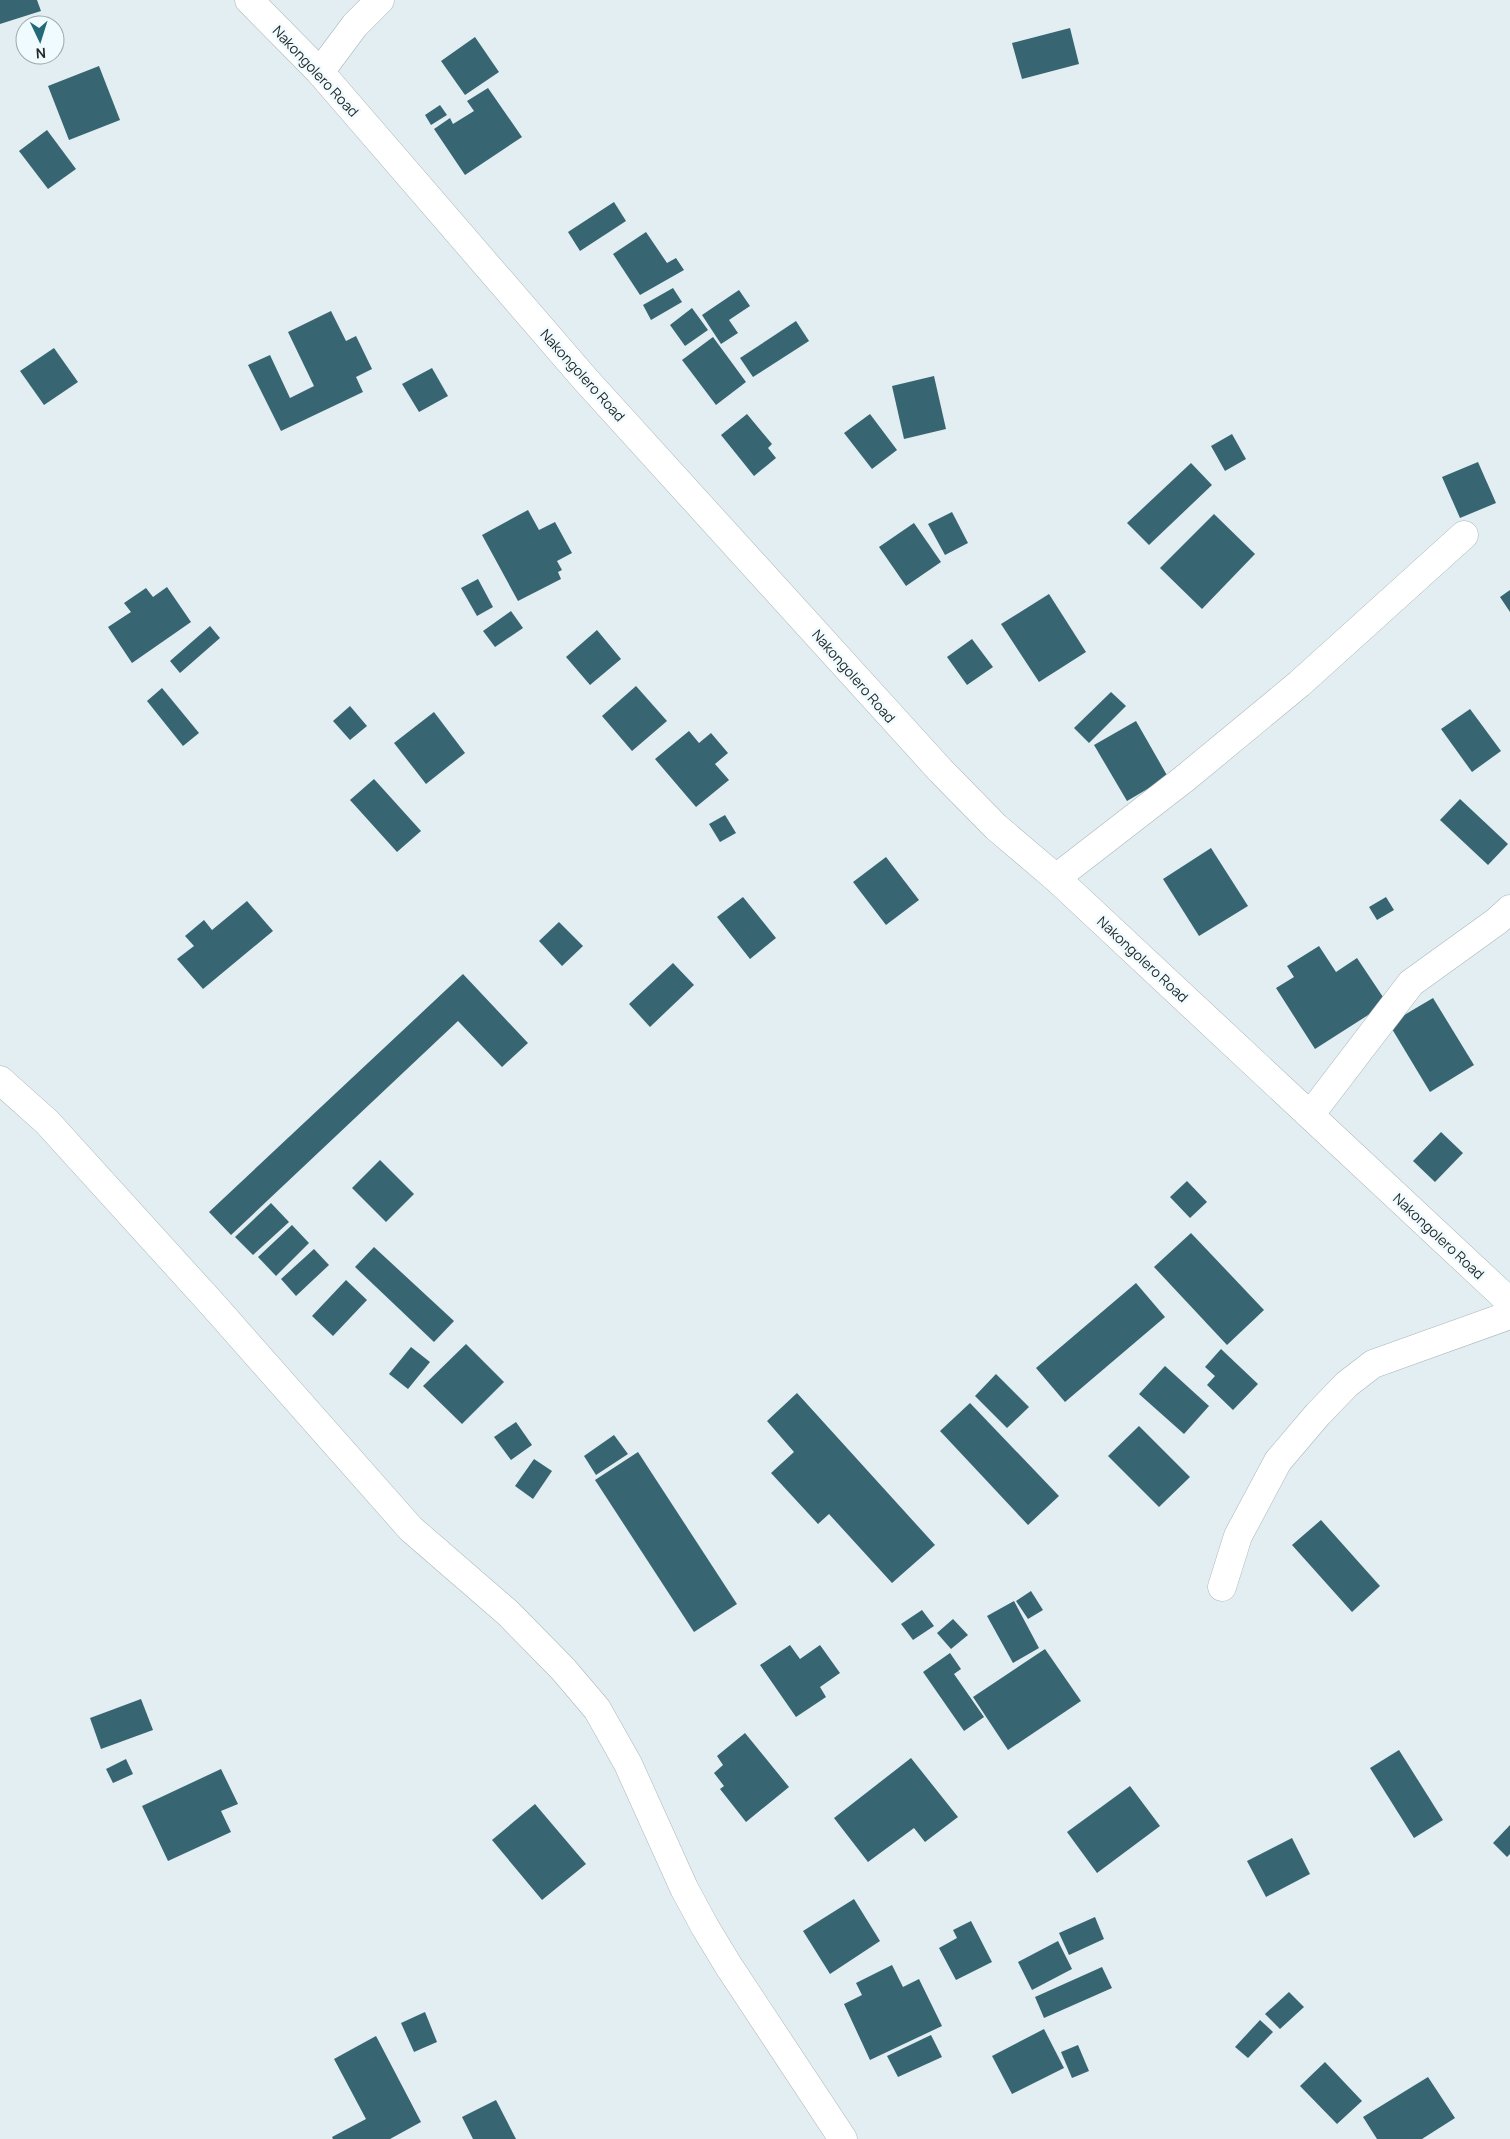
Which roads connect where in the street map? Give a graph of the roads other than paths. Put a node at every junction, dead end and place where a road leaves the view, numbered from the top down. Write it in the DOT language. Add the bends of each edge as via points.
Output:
graph roads {
  1 [pos="250,0"];
  2 [pos="380,0"];
  3 [pos="320,72"];
  4 [pos="1464,535"];
  5 [pos="1056,878"];
  6 [pos="1510,909"];
  7 [pos="0,1080"];
  8 [pos="1310,1115"];
  9 [pos="1510,1302"];
  10 [pos="1510,1315"];
  11 [pos="1222,1587"];
  12 [pos="843,2139"];
  1 -- 3 [label="street, Nakongolero Road"];
  2 -- 3 [label="street" via="355,25"];
  3 -- 5 [label="street, Nakongolero Road" via="585,379 868,694 982,813"];
  4 -- 5 [label="street" via="1299,684"];
  5 -- 8 [label="street, Nakongolero Road"];
  6 -- 8 [label="street" via="1411,983"];
  7 -- 12 [label="street" via="48,1122 411,1529 508,1613 563,1669 596,1709 628,1764 705,1928"];
  8 -- 9 [label="street, Nakongolero Road"];
  10 -- 11 [label="street" via="1372,1364 1346,1384 1278,1461 1238,1536"];
}
